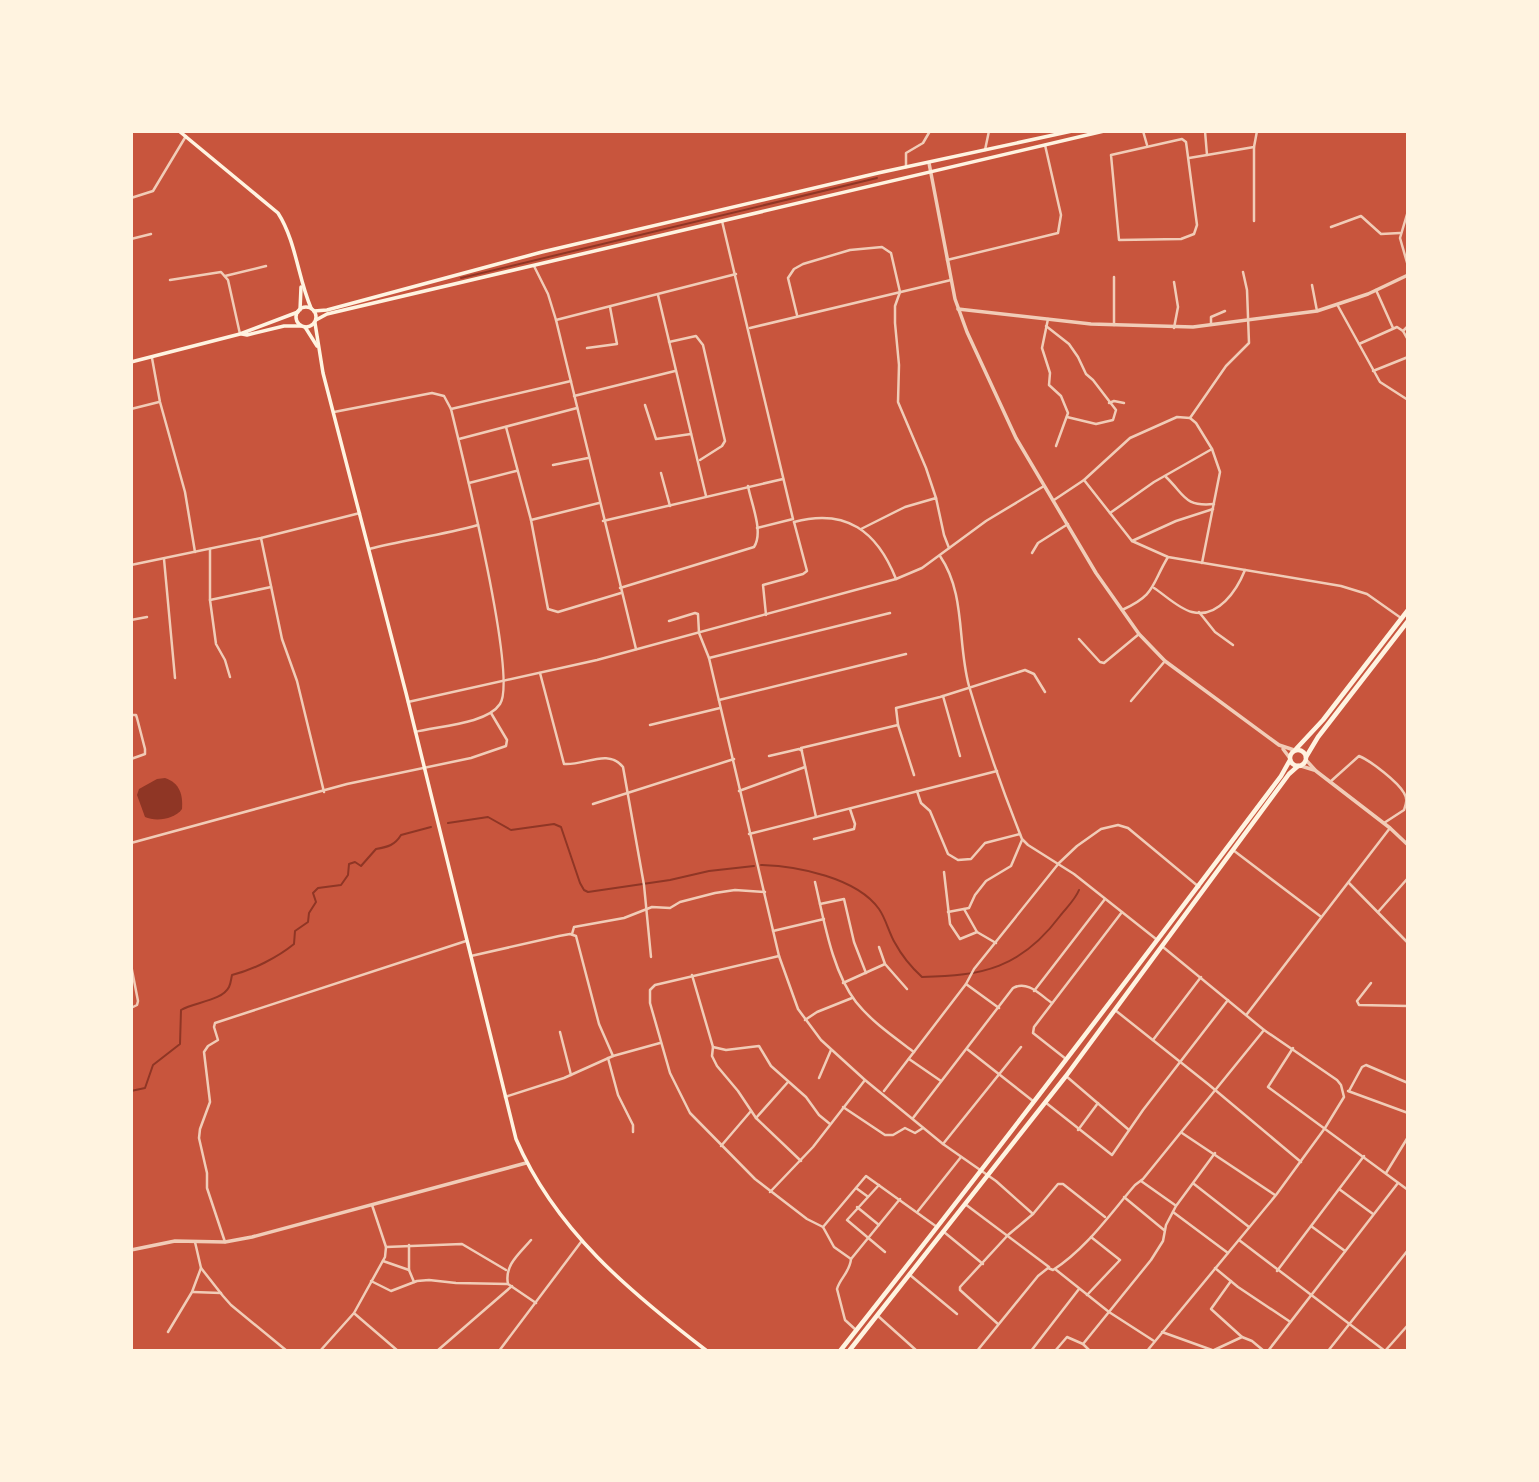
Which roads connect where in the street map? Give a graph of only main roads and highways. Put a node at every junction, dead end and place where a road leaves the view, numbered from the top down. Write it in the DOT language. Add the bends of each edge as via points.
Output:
graph roads {
  1 [pos="1072,131"];
  2 [pos="1104,131"];
  3 [pos="183,133"];
  4 [pos="878,173"];
  5 [pos="880,184"];
  6 [pos="302,285"];
  7 [pos="313,310"];
  8 [pos="299,311"];
  9 [pos="315,321"];
  10 [pos="303,326"];
  11 [pos="240,334"];
  12 [pos="318,347"];
  13 [pos="131,362"];
  14 [pos="1408,610"];
  15 [pos="1407,623"];
  16 [pos="1295,750"];
  17 [pos="1306,758"];
  18 [pos="1290,759"];
  19 [pos="1299,766"];
  20 [pos="707,1351"];
  21 [pos="840,1351"];
  22 [pos="849,1351"];
  1 -- 4 [label="main road"];
  2 -- 5 [label="main road"];
  3 -- 6 [label="main road" via="278,214"];
  4 -- 5 [label="main road" via="884,177"];
  4 -- 7 [label="main road"];
  5 -- 9 [label="main road" via="327,314"];
  6 -- 7 [label="main road"];
  6 -- 8 [label="main road"];
  7 -- 8 [label="main road" via="305,307"];
  7 -- 9 [label="main road"];
  8 -- 10 [label="main road" via="297,321"];
  8 -- 11 [label="main road"];
  9 -- 10 [label="main road"];
  9 -- 12 [label="main road"];
  10 -- 11 [label="main road"];
  10 -- 12 [label="main road"];
  11 -- 13 [label="main road"];
  12 -- 20 [label="main road" via="516,1139 526,1163 581,1242"];
  14 -- 16 [label="highway"];
  15 -- 17 [label="highway"];
  16 -- 17 [label="highway" via="1302,750"];
  16 -- 18 [label="highway"];
  17 -- 19 [label="highway"];
  18 -- 19 [label="highway"];
  18 -- 21 [label="highway" via="1068,1060"];
  19 -- 22 [label="highway" via="1066,1076"];
}
